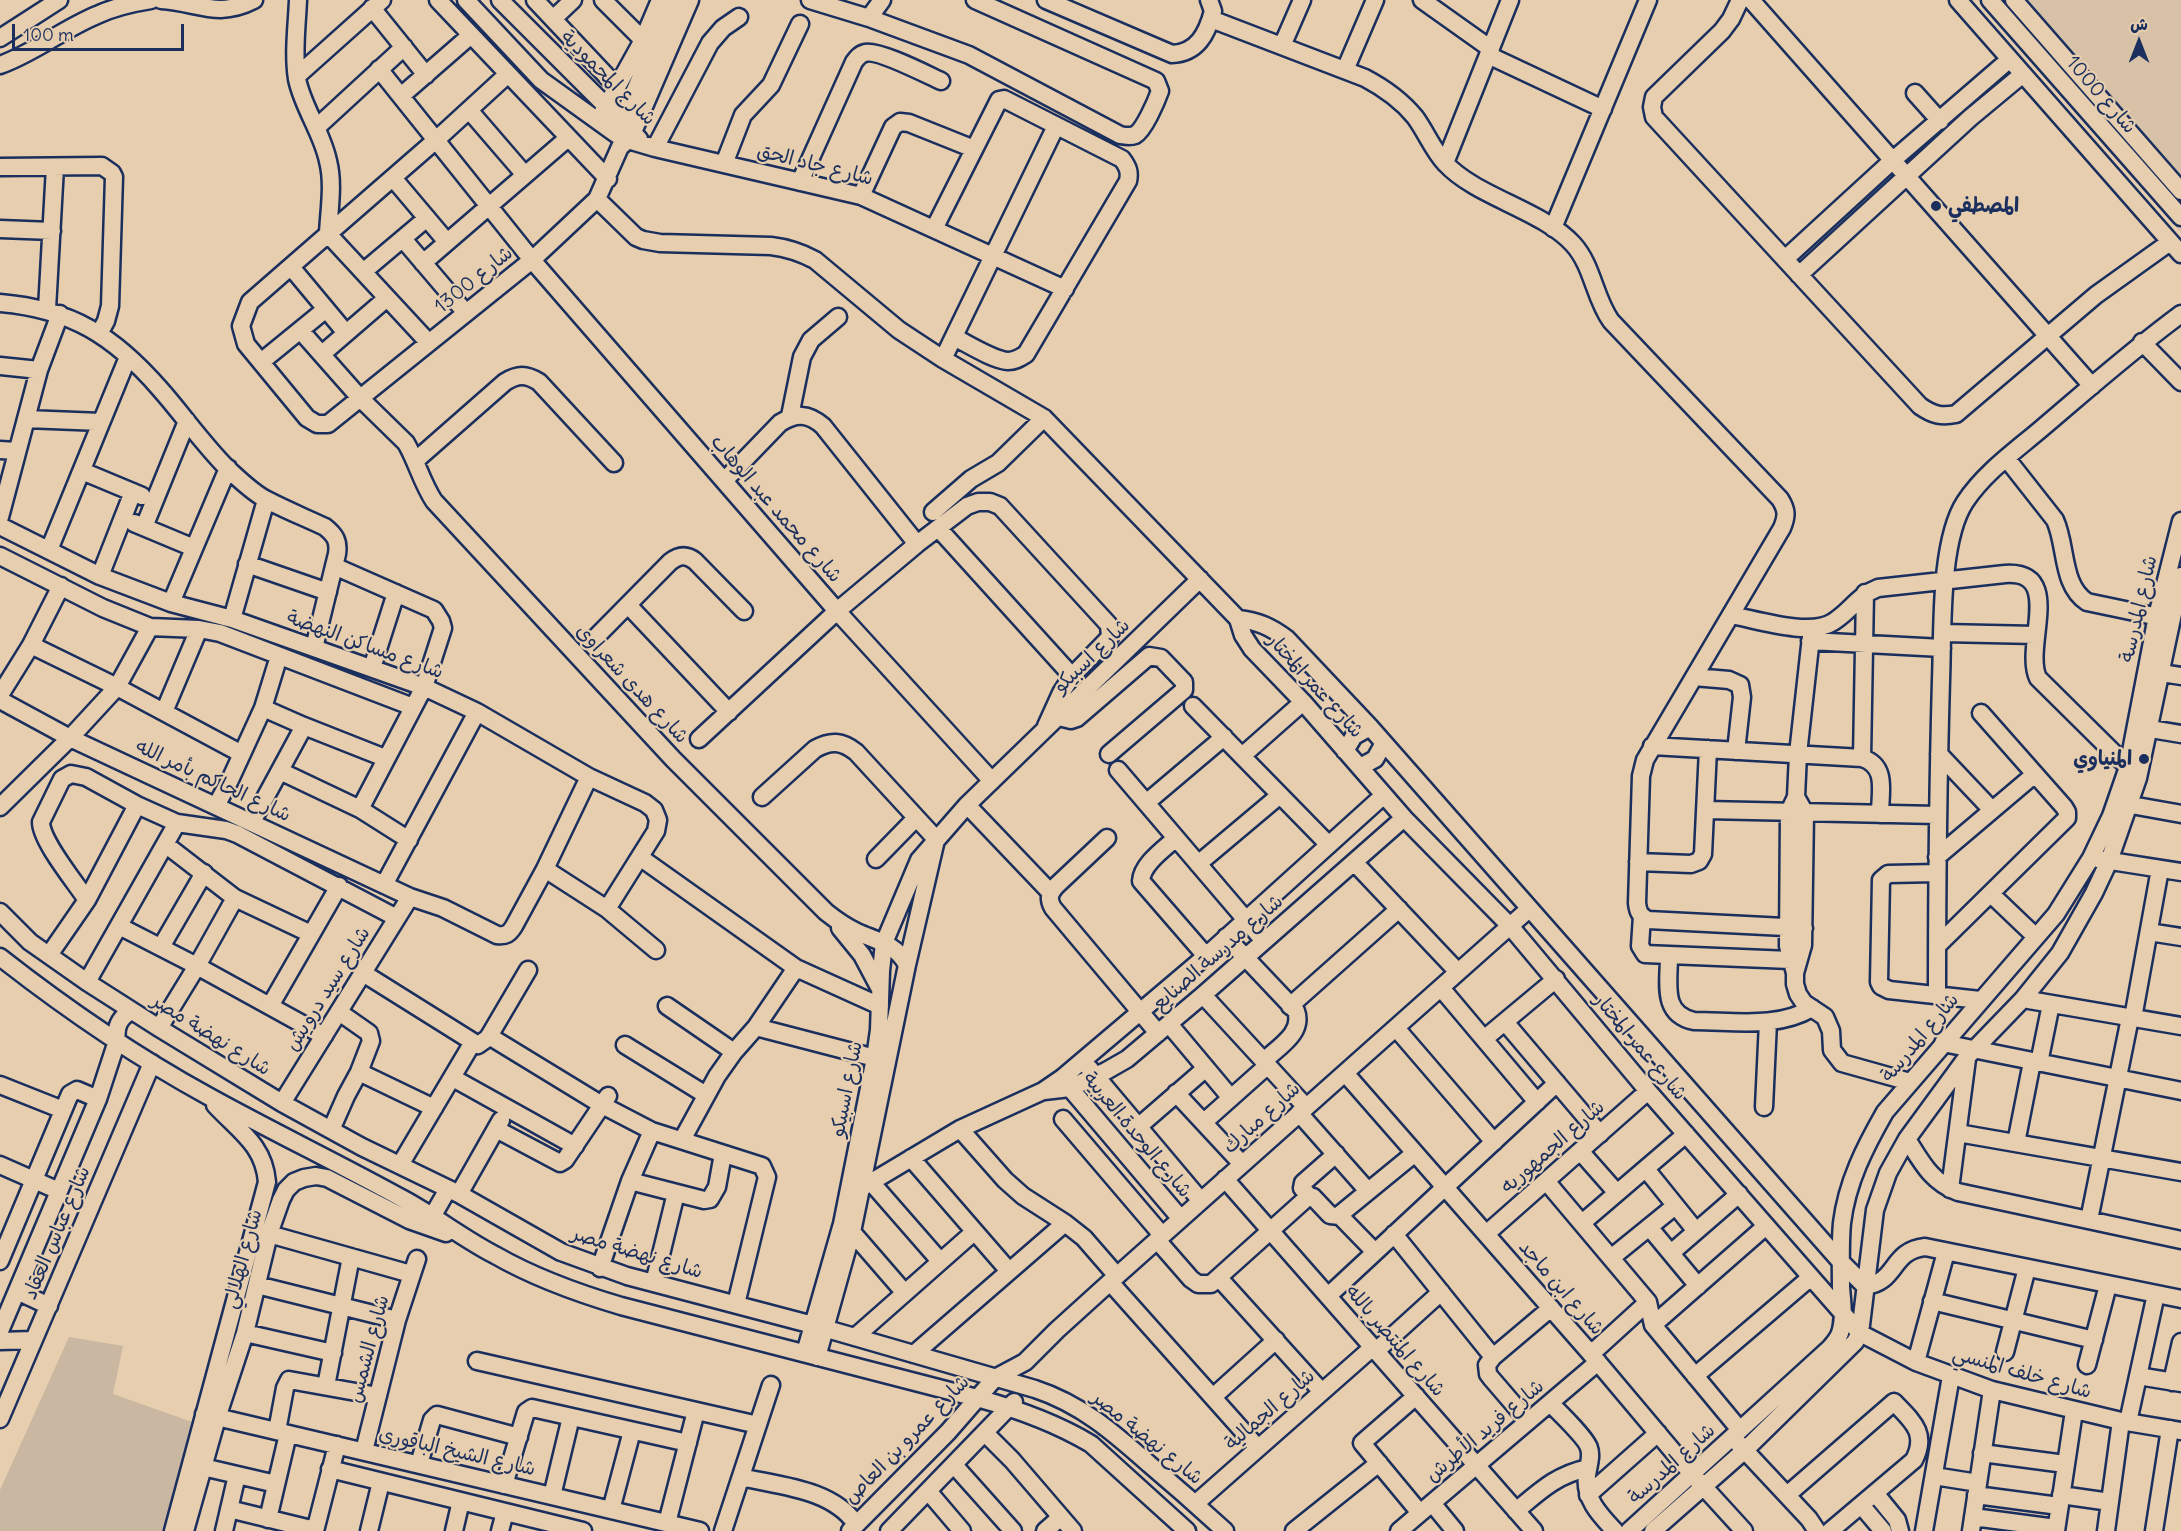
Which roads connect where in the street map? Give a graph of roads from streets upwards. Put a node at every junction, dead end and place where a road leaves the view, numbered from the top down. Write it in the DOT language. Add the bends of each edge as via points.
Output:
graph roads {
  1 [pos="151,0"];
  2 [pos="161,0"];
  3 [pos="254,0"];
  4 [pos="298,0"];
  5 [pos="438,0"];
  6 [pos="466,0"];
  7 [pos="500,0"];
  8 [pos="535,0"];
  9 [pos="573,0"];
  10 [pos="603,0"];
  11 [pos="660,0"];
  12 [pos="674,0"];
  13 [pos="690,0"];
  14 [pos="810,0"];
  15 [pos="882,0"];
  16 [pos="975,0"];
  17 [pos="1209,0"];
  18 [pos="1302,0"];
  19 [pos="1375,0"];
  20 [pos="1510,0"];
  21 [pos="1740,0"];
  22 [pos="1751,0"];
  23 [pos="1958,0"];
  24 [pos="1990,0"];
  25 [pos="2014,0"];
  26 [pos="1054,1"];
  27 [pos="1645,1"];
  28 [pos="1431,2"];
  29 [pos="48,3"];
  30 [pos="377,4"];
  31 [pos="739,17"];
  32 [pos="869,18"];
  33 [pos="553,19"];
  34 [pos="1211,19"];
  35 [pos="800,24"];
  36 [pos="471,35"];
  37 [pos="0,38"];
  38 [pos="644,40"];
  39 [pos="1281,46"];
  40 [pos="404,47"];
  41 [pos="1489,52"];
  42 [pos="2010,59"];
  43 [pos="0,65"];
  44 [pos="379,69"];
  45 [pos="1345,70"];
  46 [pos="508,74"];
  47 [pos="2023,74"];
  48 [pos="426,75"];
  49 [pos="297,76"];
  50 [pos="941,81"];
  51 [pos="617,87"];
  52 [pos="1915,93"];
  53 [pos="401,96"];
  54 [pos="1959,104"];
  55 [pos="1603,109"];
  56 [pos="469,110"];
  57 [pos="602,114"];
  58 [pos="1970,118"];
  59 [pos="1940,121"];
  60 [pos="1056,126"];
  61 [pos="316,128"];
  62 [pos="623,135"];
  63 [pos="568,138"];
  64 [pos="436,140"];
  65 [pos="651,147"];
  66 [pos="974,149"];
  67 [pos="1893,160"];
  68 [pos="1445,163"];
  69 [pos="724,164"];
  70 [pos="0,167"];
  71 [pos="55,167"];
  72 [pos="525,175"];
  73 [pos="1907,176"];
  74 [pos="393,178"];
  75 [pos="608,179"];
  76 [pos="800,182"];
  77 [pos="2181,192"];
  78 [pos="861,196"];
  79 [pos="597,199"];
  80 [pos="489,207"];
  81 [pos="2181,217"];
  82 [pos="427,218"];
  83 [pos="1553,228"];
  84 [pos="0,229"];
  85 [pos="934,229"];
  86 [pos="52,231"];
  87 [pos="328,234"];
  88 [pos="403,239"];
  89 [pos="447,242"];
  90 [pos="2176,248"];
  91 [pos="993,256"];
  92 [pos="1785,259"];
  93 [pos="532,260"];
  94 [pos="423,263"];
  95 [pos="291,267"];
  96 [pos="363,272"];
  97 [pos="1799,275"];
  98 [pos="1065,289"];
  99 [pos="387,298"];
  100 [pos="0,303"];
  101 [pos="326,309"];
  102 [pos="53,312"];
  103 [pos="466,313"];
  104 [pos="2181,314"];
  105 [pos="838,316"];
  106 [pos="300,330"];
  107 [pos="346,333"];
  108 [pos="99,334"];
  109 [pos="2049,335"];
  110 [pos="954,337"];
  111 [pos="2142,342"];
  112 [pos="429,343"];
  113 [pos="322,354"];
  114 [pos="128,357"];
  115 [pos="944,359"];
  116 [pos="261,362"];
  117 [pos="0,366"];
  118 [pos="39,370"];
  119 [pos="2181,382"];
  120 [pos="2092,386"];
  121 [pos="360,398"];
  122 [pos="790,416"];
  123 [pos="1044,418"];
  124 [pos="26,419"];
  125 [pos="187,421"];
  126 [pos="101,422"];
  127 [pos="8,450"];
  128 [pos="2007,459"];
  129 [pos="415,461"];
  130 [pos="614,463"];
  131 [pos="228,468"];
  132 [pos="82,471"];
  133 [pos="724,481"];
  134 [pos="133,492"];
  135 [pos="266,500"];
  136 [pos="154,502"];
  137 [pos="933,512"];
  138 [pos="0,517"];
  139 [pos="123,518"];
  140 [pos="2181,521"];
  141 [pos="0,526"];
  142 [pos="144,527"];
  143 [pos="938,528"];
  144 [pos="917,544"];
  145 [pos="194,549"];
  146 [pos="49,550"];
  147 [pos="0,556"];
  148 [pos="247,564"];
  149 [pos="334,566"];
  150 [pos="100,576"];
  151 [pos="2181,576"];
  152 [pos="1200,579"];
  153 [pos="1944,582"];
  154 [pos="61,586"];
  155 [pos="328,592"];
  156 [pos="396,593"];
  157 [pos="1865,593"];
  158 [pos="171,603"];
  159 [pos="627,605"];
  160 [pos="2169,608"];
  161 [pos="744,611"];
  162 [pos="837,611"];
  163 [pos="1731,615"];
  164 [pos="232,619"];
  165 [pos="1238,619"];
  166 [pos="150,627"];
  167 [pos="199,629"];
  168 [pos="1811,635"];
  169 [pos="2036,635"];
  170 [pos="596,637"];
  171 [pos="1942,640"];
  172 [pos="1864,644"];
  173 [pos="31,645"];
  174 [pos="314,648"];
  175 [pos="279,656"];
  176 [pos="372,669"];
  177 [pos="2153,671"];
  178 [pos="1072,676"];
  179 [pos="2181,676"];
  180 [pos="1694,677"];
  181 [pos="117,687"];
  182 [pos="424,687"];
  183 [pos="0,695"];
  184 [pos="0,700"];
  185 [pos="1303,702"];
  186 [pos="1193,706"];
  187 [pos="414,707"];
  188 [pos="263,708"];
  189 [pos="164,712"];
  190 [pos="477,712"];
  191 [pos="729,712"];
  192 [pos="1981,713"];
  193 [pos="1059,717"];
  194 [pos="304,726"];
  195 [pos="2142,727"];
  196 [pos="1370,728"];
  197 [pos="1044,731"];
  198 [pos="2181,734"];
  199 [pos="1224,737"];
  200 [pos="70,738"];
  201 [pos="699,739"];
  202 [pos="1384,743"];
  203 [pos="1652,746"];
  204 [pos="1708,749"];
  205 [pos="1345,751"];
  206 [pos="1736,751"];
  207 [pos="242,754"];
  208 [pos="1109,754"];
  209 [pos="1798,754"];
  210 [pos="1939,754"];
  211 [pos="1242,756"];
  212 [pos="385,758"];
  213 [pos="1862,758"];
  214 [pos="1360,767"];
  215 [pos="280,771"];
  216 [pos="1118,771"];
  217 [pos="2133,773"];
  218 [pos="2035,774"];
  219 [pos="589,777"];
  220 [pos="992,781"];
  221 [pos="1280,795"];
  222 [pos="1384,795"];
  223 [pos="762,797"];
  224 [pos="1146,803"];
  225 [pos="2123,804"];
  226 [pos="137,805"];
  227 [pos="967,805"];
  228 [pos="216,806"];
  229 [pos="0,807"];
  230 [pos="1797,807"];
  231 [pos="360,809"];
  232 [pos="1706,810"];
  233 [pos="1992,810"];
  234 [pos="1880,814"];
  235 [pos="2181,814"];
  236 [pos="1937,815"];
  237 [pos="916,818"];
  238 [pos="1404,818"];
  239 [pos="252,822"];
  240 [pos="177,823"];
  241 [pos="1107,838"];
  242 [pos="1176,838"];
  243 [pos="936,839"];
  244 [pos="408,840"];
  245 [pos="165,844"];
  246 [pos="1329,845"];
  247 [pos="641,858"];
  248 [pos="2091,858"];
  249 [pos="876,859"];
  250 [pos="2109,861"];
  251 [pos="1354,862"];
  252 [pos="1638,862"];
  253 [pos="1198,864"];
  254 [pos="1937,865"];
  255 [pos="545,869"];
  256 [pos="2160,869"];
  257 [pos="2181,872"];
  258 [pos="204,873"];
  259 [pos="384,885"];
  260 [pos="339,886"];
  261 [pos="1050,892"];
  262 [pos="1991,894"];
  263 [pos="410,897"];
  264 [pos="235,898"];
  265 [pos="87,900"];
  266 [pos="607,909"];
  267 [pos="1399,909"];
  268 [pos="1529,909"];
  269 [pos="0,912"];
  270 [pos="826,912"];
  271 [pos="1641,916"];
  272 [pos="397,918"];
  273 [pos="1246,920"];
  274 [pos="119,926"];
  275 [pos="1510,926"];
  276 [pos="1796,928"];
  277 [pos="2149,932"];
  278 [pos="310,934"];
  279 [pos="2036,936"];
  280 [pos="1226,937"];
  281 [pos="2181,937"];
  282 [pos="1264,941"];
  283 [pos="884,943"];
  284 [pos="1937,946"];
  285 [pos="161,947"];
  286 [pos="656,950"];
  287 [pos="49,955"];
  288 [pos="1206,956"];
  289 [pos="1670,956"];
  290 [pos="0,957"];
  291 [pos="1245,958"];
  292 [pos="907,964"];
  293 [pos="197,966"];
  294 [pos="1792,967"];
  295 [pos="796,968"];
  296 [pos="528,970"];
  297 [pos="1458,972"];
  298 [pos="363,973"];
  299 [pos="1556,979"];
  300 [pos="87,982"];
  301 [pos="1441,988"];
  302 [pos="1936,994"];
  303 [pos="1203,995"];
  304 [pos="880,999"];
  305 [pos="2024,999"];
  306 [pos="1980,1000"];
  307 [pos="2051,1004"];
  308 [pos="270,1006"];
  309 [pos="667,1006"];
  310 [pos="1290,1006"];
  311 [pos="1812,1008"];
  312 [pos="131,1011"];
  313 [pos="339,1012"];
  314 [pos="1140,1012"];
  315 [pos="2132,1018"];
  316 [pos="1505,1022"];
  317 [pos="1768,1022"];
  318 [pos="2181,1026"];
  319 [pos="756,1027"];
  320 [pos="1396,1028"];
  321 [pos="159,1029"];
  322 [pos="1163,1029"];
  323 [pos="324,1036"];
  324 [pos="489,1036"];
  325 [pos="1484,1039"];
  326 [pos="117,1041"];
  327 [pos="473,1042"];
  328 [pos="1943,1043"];
  329 [pos="625,1045"];
  330 [pos="734,1052"];
  331 [pos="1971,1054"];
  332 [pos="875,1058"];
  333 [pos="1083,1060"];
  334 [pos="2036,1062"];
  335 [pos="152,1063"];
  336 [pos="1266,1063"];
  337 [pos="1206,1068"];
  338 [pos="359,1072"];
  339 [pos="1345,1073"];
  340 [pos="1095,1076"];
  341 [pos="453,1078"];
  342 [pos="2117,1078"];
  343 [pos="1910,1082"];
  344 [pos="1066,1083"];
  345 [pos="1557,1083"];
  346 [pos="0,1085"];
  347 [pos="1648,1091"];
  348 [pos="2181,1091"];
  349 [pos="1176,1093"];
  350 [pos="207,1095"];
  351 [pos="706,1095"];
  352 [pos="1231,1098"];
  353 [pos="98,1100"];
  354 [pos="605,1100"];
  355 [pos="1537,1102"];
  356 [pos="282,1103"];
  357 [pos="1764,1107"];
  358 [pos="434,1108"];
  359 [pos="507,1109"];
  360 [pos="63,1110"];
  361 [pos="1303,1110"];
  362 [pos="1063,1119"];
  363 [pos="1203,1122"];
  364 [pos="1138,1127"];
  365 [pos="496,1129"];
  366 [pos="960,1129"];
  367 [pos="331,1130"];
  368 [pos="652,1131"];
  369 [pos="1958,1133"];
  370 [pos="1600,1134"];
  371 [pos="1686,1134"];
  372 [pos="1907,1138"];
  373 [pos="682,1140"];
  374 [pos="1494,1142"];
  375 [pos="2016,1143"];
  376 [pos="575,1146"];
  377 [pos="1581,1151"];
  378 [pos="1415,1153"];
  379 [pos="723,1154"];
  380 [pos="1336,1154"];
  381 [pos="910,1158"];
  382 [pos="2101,1158"];
  383 [pos="1242,1164"];
  384 [pos="0,1165"];
  385 [pos="400,1165"];
  386 [pos="1646,1169"];
  387 [pos="2181,1172"];
  388 [pos="420,1176"];
  389 [pos="1226,1179"];
  390 [pos="34,1180"];
  391 [pos="630,1181"];
  392 [pos="1546,1181"];
  393 [pos="867,1184"];
  394 [pos="1445,1188"];
  395 [pos="1950,1190"];
  396 [pos="60,1191"];
  397 [pos="1368,1191"];
  398 [pos="454,1192"];
  399 [pos="676,1193"];
  400 [pos="1617,1193"];
  401 [pos="1739,1194"];
  402 [pos="1309,1196"];
  403 [pos="405,1200"];
  404 [pos="1201,1201"];
  405 [pos="1675,1206"];
  406 [pos="1338,1216"];
  407 [pos="432,1217"];
  408 [pos="1181,1219"];
  409 [pos="2089,1220"];
  410 [pos="1065,1222"];
  411 [pos="1582,1223"];
  412 [pos="1766,1226"];
  413 [pos="1649,1227"];
  414 [pos="847,1228"];
  415 [pos="1270,1230"];
  416 [pos="1696,1231"];
  417 [pos="974,1232"];
  418 [pos="269,1234"];
  419 [pos="1394,1234"];
  420 [pos="1486,1234"];
  421 [pos="1160,1238"];
  422 [pos="469,1239"];
  423 [pos="2181,1240"];
  424 [pos="1375,1252"];
  425 [pos="1946,1252"];
  426 [pos="1671,1253"];
  427 [pos="351,1257"];
  428 [pos="1611,1258"];
  429 [pos="0,1261"];
  430 [pos="940,1261"];
  431 [pos="1840,1261"];
  432 [pos="600,1268"];
  433 [pos="2027,1268"];
  434 [pos="1009,1271"];
  435 [pos="1219,1278"];
  436 [pos="1811,1278"];
  437 [pos="1113,1279"];
  438 [pos="654,1283"];
  439 [pos="257,1285"];
  440 [pos="2108,1285"];
  441 [pos="1698,1286"];
  442 [pos="1865,1287"];
  443 [pos="17,1291"];
  444 [pos="904,1292"];
  445 [pos="1441,1292"];
  446 [pos="2156,1294"];
  447 [pos="1328,1296"];
  448 [pos="2181,1299"];
  449 [pos="1932,1301"];
  450 [pos="1648,1302"];
  451 [pos="736,1304"];
  452 [pos="48,1306"];
  453 [pos="341,1306"];
  454 [pos="1551,1308"];
  455 [pos="1842,1314"];
  456 [pos="397,1320"];
  457 [pos="2013,1321"];
  458 [pos="1653,1325"];
  459 [pos="819,1326"];
  460 [pos="0,1331"];
  461 [pos="245,1333"];
  462 [pos="1860,1333"];
  463 [pos="855,1337"];
  464 [pos="32,1340"];
  465 [pos="1275,1340"];
  466 [pos="2094,1340"];
  467 [pos="0,1341"];
  468 [pos="2181,1342"];
  469 [pos="1375,1349"];
  470 [pos="2005,1352"];
  471 [pos="333,1353"];
  472 [pos="914,1354"];
  473 [pos="811,1355"];
  474 [pos="1493,1357"];
  475 [pos="1594,1358"];
  476 [pos="477,1361"];
  477 [pos="1025,1362"];
  478 [pos="1916,1362"];
  479 [pos="2087,1365"];
  480 [pos="1695,1376"];
  481 [pos="1952,1376"];
  482 [pos="2138,1376"];
  483 [pos="995,1378"];
  484 [pos="2177,1383"];
  485 [pos="771,1385"];
  486 [pos="326,1386"];
  487 [pos="1024,1386"];
  488 [pos="1992,1390"];
  489 [pos="1322,1392"];
  490 [pos="378,1396"];
  491 [pos="1416,1396"];
  492 [pos="1213,1397"];
  493 [pos="977,1398"];
  494 [pos="1550,1403"];
  495 [pos="1010,1407"];
  496 [pos="696,1411"];
  497 [pos="2074,1411"];
  498 [pos="210,1416"];
  499 [pos="572,1417"];
  500 [pos="0,1419"];
  501 [pos="1528,1421"];
  502 [pos="2124,1422"];
  503 [pos="758,1425"];
  504 [pos="2176,1430"];
  505 [pos="632,1431"];
  506 [pos="282,1432"];
  507 [pos="985,1433"];
  508 [pos="1658,1433"];
  509 [pos="1736,1434"];
  510 [pos="519,1437"];
  511 [pos="688,1443"];
  512 [pos="337,1445"];
  513 [pos="1258,1448"];
  514 [pos="1745,1450"];
  515 [pos="364,1451"];
  516 [pos="1982,1453"];
  517 [pos="1379,1463"];
  518 [pos="420,1464"];
  519 [pos="2065,1464"];
  520 [pos="954,1465"];
  521 [pos="1477,1465"];
  522 [pos="203,1467"];
  523 [pos="1588,1468"];
  524 [pos="330,1469"];
  525 [pos="237,1475"];
  526 [pos="1934,1476"];
  527 [pos="741,1477"];
  528 [pos="1698,1480"];
  529 [pos="381,1482"];
  530 [pos="276,1484"];
  531 [pos="504,1485"];
  532 [pos="1977,1489"];
  533 [pos="928,1491"];
  534 [pos="1875,1493"];
  535 [pos="1588,1495"];
  536 [pos="1787,1495"];
  537 [pos="552,1496"];
  538 [pos="2060,1500"];
  539 [pos="461,1501"];
  540 [pos="2110,1502"];
  541 [pos="1195,1503"];
  542 [pos="1860,1505"];
  543 [pos="1426,1508"];
  544 [pos="229,1509"];
  545 [pos="611,1510"];
  546 [pos="1516,1511"];
  547 [pos="505,1512"];
  548 [pos="1061,1518"];
  549 [pos="268,1519"];
  550 [pos="667,1523"];
  551 [pos="1660,1524"];
  552 [pos="1972,1524"];
  553 [pos="544,1526"];
  554 [pos="853,1528"];
  555 [pos="2056,1529"];
  556 [pos="173,1531"];
  557 [pos="185,1531"];
  558 [pos="224,1531"];
  559 [pos="315,1531"];
  560 [pos="369,1531"];
  561 [pos="454,1531"];
  562 [pos="500,1531"];
  563 [pos="583,1531"];
  564 [pos="700,1531"];
  565 [pos="723,1531"];
  566 [pos="889,1531"];
  567 [pos="962,1531"];
  568 [pos="1013,1531"];
  569 [pos="1045,1531"];
  570 [pos="1072,1531"];
  571 [pos="1187,1531"];
  572 [pos="1225,1531"];
  573 [pos="1294,1531"];
  574 [pos="1399,1531"];
  575 [pos="1455,1531"];
  576 [pos="1534,1531"];
  577 [pos="1615,1531"];
  578 [pos="1629,1531"];
  579 [pos="1744,1531"];
  580 [pos="1817,1531"];
  581 [pos="1830,1531"];
  582 [pos="1883,1531"];
  583 [pos="1900,1531"];
  584 [pos="1924,1531"];
  585 [pos="2106,1531"];
  586 [pos="2154,1531"];
  1 -- 43 [label="street" via="95,15"];
  2 -- 3 [label="street" via="220,10 238,8"];
  4 -- 49 [label="street"];
  5 -- 36 [label="street"];
  6 -- 57 [label="street, شارع المحمودية" via="541,80"];
  7 -- 57 [label="street, شارع المحمودية"];
  8 -- 33 [label="street"];
  9 -- 33 [label="street"];
  10 -- 38 [label="street"];
  11 -- 38 [label="street"];
  12 -- 62 [label="street, شارع 1300"];
  13 -- 62 [label="street, شارع 1300"];
  14 -- 32 [label="street"];
  15 -- 32 [label="street"];
  16 -- 32 [label="street" via="1156,81 1160,92 1142,128 1128,137 1120,135 969,56"];
  17 -- 34 [label="street"];
  18 -- 39 [label="street"];
  19 -- 45 [label="street"];
  20 -- 41 [label="street"];
  21 -- 92 [label="street" via="1722,31 1661,89 1652,107 1661,125"];
  22 -- 67 [label="street"];
  23 -- 42 [label="street"];
  24 -- 81 [label="street, شارع 1000"];
  25 -- 77 [label="street, شارع 1000"];
  26 -- 34 [label="street" via="1172,54 1194,48"];
  27 -- 55 [label="street"];
  28 -- 41 [label="street"];
  29 -- 37 [label="street"];
  30 -- 40 [label="street"];
  30 -- 49 [label="street"];
  31 -- 65 [label="street" via="710,43"];
  33 -- 51 [label="street"];
  34 -- 39 [label="street"];
  35 -- 69 [label="street" via="771,85 743,115"];
  36 -- 46 [label="street"];
  36 -- 48 [label="street"];
  38 -- 51 [label="street"];
  39 -- 45 [label="street"];
  40 -- 44 [label="street"];
  40 -- 48 [label="street"];
  41 -- 55 [label="street"];
  41 -- 68 [label="street"];
  42 -- 47 [label="street"];
  42 -- 54 [label="street"];
  44 -- 53 [label="street, شارع محمد عبد الوهاب"];
  44 -- 61 [label="street"];
  45 -- 68 [label="street" via="1384,88 1401,102"];
  46 -- 56 [label="street"];
  46 -- 63 [label="street"];
  47 -- 58 [label="street"];
  47 -- 90 [label="street"];
  48 -- 53 [label="street"];
  49 -- 61 [label="street"];
  50 -- 76 [label="street" via="879,54 865,53 859,57"];
  51 -- 57 [label="street"];
  52 -- 59 [label="street"];
  53 -- 64 [label="street, شارع محمد عبد الوهاب"];
  54 -- 58 [label="street"];
  54 -- 59 [label="street"];
  55 -- 83 [label="street"];
  56 -- 64 [label="street"];
  56 -- 72 [label="street"];
  57 -- 62 [label="street, شارع المحمودية"];
  58 -- 73 [label="street"];
  59 -- 67 [label="street"];
  60 -- 66 [label="street" via="999,100"];
  60 -- 91 [label="street"];
  60 -- 98 [label="street" via="1122,159 1129,173"];
  61 -- 87 [label="street" via="330,172"];
  62 -- 65 [label="street, شارع المحمودية"];
  62 -- 75 [label="street, شارع 1300"];
  63 -- 72 [label="street"];
  63 -- 75 [label="street"];
  64 -- 74 [label="street"];
  64 -- 80 [label="street, شارع محمد عبد الوهاب"];
  65 -- 69 [label="street, شارع جاد الحق"];
  66 -- 78 [label="street" via="900,122 892,127"];
  66 -- 85 [label="street"];
  67 -- 73 [label="street"];
  67 -- 92 [label="street"];
  68 -- 83 [label="street"];
  69 -- 76 [label="street, شارع جاد الحق"];
  70 -- 71 [label="street"];
  71 -- 86 [label="street"];
  71 -- 108 [label="street" via="102,166 114,177 110,306"];
  72 -- 80 [label="street"];
  73 -- 97 [label="street"];
  73 -- 109 [label="street"];
  74 -- 82 [label="street"];
  74 -- 87 [label="street"];
  75 -- 79 [label="street, شارع 1300"];
  76 -- 78 [label="street, شارع جاد الحق"];
  78 -- 85 [label="street, شارع جاد الحق"];
  79 -- 93 [label="street, شارع 1300"];
  79 -- 115 [label="street" via="644,240 771,246 801,252 899,330"];
  80 -- 89 [label="street"];
  80 -- 93 [label="street, شارع محمد عبد الوهاب"];
  82 -- 88 [label="street"];
  82 -- 89 [label="street"];
  83 -- 163 [label="street" via="1572,243 1587,263 1598,299 1611,321 1785,508 1782,528"];
  84 -- 86 [label="street"];
  85 -- 91 [label="street, شارع جاد الحق"];
  86 -- 102 [label="street"];
  87 -- 95 [label="street"];
  87 -- 96 [label="street"];
  88 -- 94 [label="street"];
  88 -- 96 [label="street"];
  89 -- 94 [label="street"];
  90 -- 109 [label="street" via="2096,295"];
  91 -- 98 [label="street, شارع جاد الحق"];
  91 -- 110 [label="street"];
  92 -- 97 [label="street"];
  93 -- 103 [label="street, شارع 1300"];
  93 -- 133 [label="street, شارع محمد عبد الوهاب"];
  94 -- 103 [label="street"];
  95 -- 101 [label="street"];
  95 -- 116 [label="street" via="250,302 243,318 246,344"];
  96 -- 99 [label="street"];
  97 -- 109 [label="street" via="1931,414 1956,414"];
  98 -- 110 [label="street" via="1032,346 1018,359 999,359"];
  99 -- 107 [label="street"];
  99 -- 112 [label="street"];
  100 -- 102 [label="street"];
  101 -- 106 [label="street"];
  101 -- 107 [label="street"];
  102 -- 108 [label="street"];
  102 -- 118 [label="street"];
  103 -- 112 [label="street, شارع 1300"];
  104 -- 111 [label="street"];
  105 -- 122 [label="street" via="811,340 802,357"];
  106 -- 113 [label="street, شارع هدى شعراوى"];
  106 -- 116 [label="street"];
  107 -- 113 [label="street"];
  108 -- 114 [label="street"];
  109 -- 120 [label="street"];
  110 -- 115 [label="street"];
  111 -- 119 [label="street"];
  111 -- 120 [label="street"];
  112 -- 121 [label="street, شارع 1300"];
  113 -- 121 [label="street, شارع هدى شعراوى"];
  114 -- 125 [label="street"];
  114 -- 126 [label="street"];
  115 -- 123 [label="street"];
  116 -- 121 [label="street, شارع 1300" via="307,418 317,423 328,424"];
  117 -- 118 [label="street"];
  118 -- 124 [label="street"];
  120 -- 128 [label="street"];
  121 -- 129 [label="street, شارع هدى شعراوى" via="405,443"];
  122 -- 133 [label="street"];
  122 -- 144 [label="street" via="814,418 823,426"];
  123 -- 137 [label="street" via="998,463 971,479"];
  123 -- 152 [label="street"];
  124 -- 126 [label="street"];
  124 -- 127 [label="street"];
  125 -- 131 [label="street"];
  125 -- 136 [label="street"];
  126 -- 132 [label="street"];
  127 -- 138 [label="street"];
  128 -- 153 [label="street" via="1965,502 1958,516"];
  128 -- 160 [label="street" via="2055,520 2073,588 2079,596 2088,602"];
  129 -- 130 [label="street" via="505,382 516,375 528,375"];
  129 -- 270 [label="street, شارع هدى شعراوى" via="426,489 447,515 673,759"];
  131 -- 135 [label="street"];
  131 -- 145 [label="street"];
  132 -- 134 [label="street"];
  132 -- 146 [label="street"];
  133 -- 162 [label="street, شارع محمد عبد الوهاب"];
  134 -- 136 [label="street"];
  134 -- 139 [label="street"];
  135 -- 148 [label="street"];
  135 -- 149 [label="street" via="333,534 338,547"];
  136 -- 142 [label="street"];
  139 -- 142 [label="street"];
  139 -- 150 [label="street"];
  140 -- 160 [label="street, شارع المدرسة"];
  141 -- 146 [label="street, شارع مساكن النهضة"];
  142 -- 145 [label="street"];
  143 -- 144 [label="street"];
  143 -- 178 [label="street"];
  143 -- 178 [label="street" via="978,502 1000,506 1105,620 1110,637"];
  144 -- 162 [label="street"];
  145 -- 158 [label="street"];
  146 -- 150 [label="street, شارع مساكن النهضة"];
  147 -- 154 [label="street, شارع مساكن النهضة"];
  148 -- 155 [label="street"];
  148 -- 164 [label="street"];
  149 -- 155 [label="street"];
  149 -- 156 [label="street"];
  150 -- 158 [label="street, شارع مساكن النهضة"];
  151 -- 160 [label="street, شارع المدرسة"];
  152 -- 165 [label="street"];
  152 -- 193 [label="street, شارع اسبيكو"];
  153 -- 157 [label="street" via="1878,588"];
  153 -- 169 [label="street" via="2016,573 2027,577 2039,596"];
  153 -- 171 [label="street"];
  154 -- 166 [label="street, شارع مساكن النهضة"];
  154 -- 173 [label="street"];
  155 -- 174 [label="street"];
  156 -- 176 [label="street"];
  156 -- 182 [label="street" via="434,610 441,621 442,634"];
  157 -- 168 [label="street" via="1833,622"];
  157 -- 172 [label="street"];
  158 -- 164 [label="street, شارع مساكن النهضة"];
  159 -- 161 [label="street" via="670,562 682,556 695,561"];
  159 -- 170 [label="street"];
  159 -- 191 [label="street"];
  160 -- 177 [label="street, شارع المدرسة"];
  162 -- 191 [label="street"];
  162 -- 220 [label="street, شارع محمد عبد الوهاب"];
  163 -- 168 [label="street"];
  163 -- 180 [label="street"];
  164 -- 174 [label="street, شارع مساكن النهضة"];
  165 -- 185 [label="street, شارع عمر المختار" via="1252,649"];
  165 -- 196 [label="street, شارع عمر المختار" via="1256,621 1287,639"];
  166 -- 167 [label="street, شارع مساكن النهضة"];
  166 -- 181 [label="street"];
  167 -- 175 [label="street, شارع مساكن النهضة"];
  167 -- 189 [label="street"];
  168 -- 172 [label="street"];
  168 -- 209 [label="street"];
  169 -- 171 [label="street"];
  169 -- 217 [label="street" via="2034,664 2038,678"];
  171 -- 172 [label="street"];
  171 -- 210 [label="street"];
  172 -- 213 [label="street"];
  173 -- 181 [label="street"];
  173 -- 183 [label="street"];
  174 -- 176 [label="street, شارع مساكن النهضة"];
  175 -- 187 [label="street, شارع مساكن النهضة"];
  175 -- 188 [label="street"];
  176 -- 182 [label="street, شارع مساكن النهضة"];
  177 -- 179 [label="street"];
  177 -- 195 [label="street, شارع المدرسة"];
  178 -- 197 [label="street"];
  180 -- 203 [label="street"];
  180 -- 206 [label="street" via="1729,680 1740,685"];
  181 -- 189 [label="street"];
  181 -- 200 [label="street"];
  182 -- 187 [label="street"];
  182 -- 190 [label="street, شارع مساكن النهضة"];
  184 -- 200 [label="street, شارع الحاكم بأمر الله"];
  185 -- 205 [label="street, شارع عمر المختار"];
  185 -- 211 [label="street"];
  186 -- 199 [label="street"];
  187 -- 212 [label="street"];
  188 -- 194 [label="street"];
  188 -- 207 [label="street"];
  189 -- 207 [label="street"];
  190 -- 219 [label="street, شارع مساكن النهضة"];
  190 -- 244 [label="street"];
  191 -- 201 [label="street"];
  192 -- 218 [label="street"];
  193 -- 197 [label="street, شارع اسبيكو"];
  193 -- 208 [label="street" via="1077,718 1149,656 1161,658 1184,682 1184,690"];
  194 -- 212 [label="street"];
  194 -- 215 [label="street"];
  195 -- 198 [label="street"];
  195 -- 217 [label="street, شارع المدرسة"];
  196 -- 202 [label="street, شارع عمر المختار"];
  196 -- 205 [label="street" via="1354,736"];
  197 -- 220 [label="street, شارع اسبيكو"];
  199 -- 211 [label="street"];
  199 -- 224 [label="street"];
  200 -- 228 [label="street, شارع الحاكم بأمر الله"];
  200 -- 229 [label="street"];
  202 -- 214 [label="street" via="1376,759"];
  202 -- 268 [label="street, شارع عمر المختار"];
  203 -- 204 [label="street"];
  203 -- 252 [label="street" via="1641,776"];
  204 -- 206 [label="street"];
  204 -- 232 [label="street"];
  205 -- 214 [label="street, شارع عمر المختار"];
  206 -- 209 [label="street"];
  207 -- 228 [label="street"];
  209 -- 213 [label="street"];
  209 -- 230 [label="street"];
  210 -- 233 [label="street"];
  210 -- 236 [label="street"];
  211 -- 221 [label="street"];
  212 -- 231 [label="street"];
  213 -- 234 [label="street" via="1879,769"];
  214 -- 222 [label="street, شارع عمر المختار"];
  215 -- 231 [label="street"];
  215 -- 239 [label="street"];
  216 -- 224 [label="street"];
  217 -- 225 [label="street, شارع المدرسة"];
  218 -- 233 [label="street"];
  218 -- 262 [label="street" via="2064,807 2067,818"];
  219 -- 247 [label="street, شارع مساكن النهضة" via="654,810 658,820 656,831"];
  219 -- 255 [label="street"];
  220 -- 227 [label="street, شارع اسبيكو"];
  221 -- 246 [label="street"];
  221 -- 253 [label="street"];
  222 -- 238 [label="street, شارع عمر المختار"];
  222 -- 246 [label="street, شارع مدرسة الصنايع"];
  223 -- 237 [label="street" via="815,749 837,742 856,752"];
  224 -- 242 [label="street"];
  225 -- 235 [label="street"];
  225 -- 248 [label="street, شارع المدرسة"];
  225 -- 250 [label="street, شارع المدرسة"];
  226 -- 240 [label="street"];
  226 -- 265 [label="street"];
  226 -- 265 [label="street" via="86,777 71,774 62,779 41,828"];
  227 -- 243 [label="street, شارع اسبيكو"];
  227 -- 261 [label="street"];
  228 -- 239 [label="street, شارع الحاكم بأمر الله"];
  230 -- 232 [label="street"];
  230 -- 234 [label="street"];
  230 -- 276 [label="street"];
  231 -- 244 [label="street"];
  232 -- 252 [label="street" via="1703,854 1699,861"];
  233 -- 254 [label="street"];
  234 -- 236 [label="street"];
  236 -- 254 [label="street"];
  237 -- 243 [label="street"];
  237 -- 249 [label="street"];
  238 -- 251 [label="street, شارع مدرسة الصنايع"];
  238 -- 275 [label="street, شارع عمر المختار"];
  239 -- 259 [label="street, شارع الحاكم بأمر الله"];
  240 -- 245 [label="street"];
  240 -- 260 [label="street" via="226,830"];
  241 -- 261 [label="street"];
  242 -- 253 [label="street"];
  242 -- 288 [label="street" via="1146,868 1141,881"];
  243 -- 283 [label="street, شارع اسبيكو" via="919,860"];
  243 -- 292 [label="street, شارع اسبيكو"];
  244 -- 259 [label="street"];
  245 -- 258 [label="street"];
  245 -- 274 [label="street"];
  246 -- 273 [label="street, شارع مدرسة الصنايع"];
  247 -- 266 [label="street"];
  247 -- 295 [label="street"];
  248 -- 250 [label="street"];
  248 -- 279 [label="street, شارع المدرسة" via="2074,889"];
  250 -- 256 [label="street"];
  250 -- 305 [label="street, شارع المدرسة" via="2060,953"];
  251 -- 267 [label="street"];
  251 -- 282 [label="street, شارع مدرسة الصنايع"];
  252 -- 271 [label="street" via="1637,903"];
  253 -- 273 [label="street"];
  254 -- 284 [label="street"];
  254 -- 302 [label="street" via="1888,874 1881,880 1878,978 1881,986 1889,990"];
  255 -- 263 [label="street, شارع الحاكم بأمر الله" via="514,927 503,936"];
  255 -- 266 [label="street"];
  256 -- 257 [label="street"];
  256 -- 277 [label="street"];
  258 -- 264 [label="street"];
  258 -- 285 [label="street"];
  259 -- 263 [label="street, شارع الحاكم بأمر الله"];
  260 -- 272 [label="street"];
  260 -- 278 [label="street"];
  261 -- 314 [label="street" via="1053,908"];
  262 -- 279 [label="street"];
  262 -- 284 [label="street"];
  263 -- 272 [label="street, شارع سيد درويش"];
  264 -- 278 [label="street"];
  264 -- 293 [label="street"];
  265 -- 287 [label="street"];
  266 -- 286 [label="street"];
  267 -- 297 [label="street"];
  267 -- 310 [label="street"];
  268 -- 275 [label="street, شارع مبارك"];
  268 -- 431 [label="street, شارع عمر المختار"];
  269 -- 287 [label="street, شارع نهضة مصر"];
  270 -- 283 [label="street, شارع هدى شعراوى" via="843,925"];
  270 -- 304 [label="street" via="862,955"];
  271 -- 276 [label="street" via="1655,921"];
  271 -- 289 [label="street" via="1641,950 1650,955"];
  272 -- 298 [label="street, شارع سيد درويش"];
  273 -- 280 [label="street, شارع مدرسة الصنايع"];
  273 -- 282 [label="street"];
  274 -- 285 [label="street"];
  274 -- 300 [label="street"];
  275 -- 297 [label="street, شارع مبارك"];
  275 -- 299 [label="street, شارع عمر المختار"];
  276 -- 294 [label="street" via="1802,952"];
  277 -- 281 [label="street"];
  277 -- 315 [label="street"];
  278 -- 308 [label="street"];
  279 -- 306 [label="street, شارع المدرسة"];
  280 -- 288 [label="street, شارع مدرسة الصنايع"];
  280 -- 291 [label="street"];
  282 -- 291 [label="street, شارع مدرسة الصنايع"];
  283 -- 292 [label="street, شارع هدى شعراوى" via="899,952"];
  283 -- 304 [label="street, شارع اسبيكو"];
  284 -- 302 [label="street"];
  285 -- 293 [label="street"];
  287 -- 300 [label="street, شارع نهضة مصر"];
  288 -- 314 [label="street, شارع مدرسة الصنايع"];
  289 -- 294 [label="street"];
  289 -- 317 [label="street" via="1670,1002 1684,1019"];
  290 -- 326 [label="street, شارع نهضة مصر"];
  291 -- 303 [label="street, شارع مدرسة الصنايع"];
  291 -- 310 [label="street"];
  292 -- 393 [label="street, شارع اسبيكو"];
  293 -- 308 [label="street"];
  293 -- 321 [label="street"];
  294 -- 311 [label="street" via="1798,994"];
  295 -- 304 [label="street"];
  295 -- 319 [label="street"];
  296 -- 324 [label="street"];
  297 -- 301 [label="street, شارع مبارك"];
  298 -- 313 [label="street, شارع سيد درويش"];
  298 -- 327 [label="street"];
  299 -- 316 [label="street"];
  299 -- 347 [label="street, شارع عمر المختار"];
  300 -- 312 [label="street, شارع نهضة مصر"];
  301 -- 320 [label="street, شارع مبارك"];
  301 -- 325 [label="street"];
  302 -- 306 [label="street"];
  303 -- 322 [label="street, شارع مدرسة الصنايع"];
  303 -- 336 [label="street"];
  304 -- 332 [label="street, شارع اسبيكو"];
  305 -- 307 [label="street"];
  305 -- 331 [label="street, شارع المدرسة"];
  306 -- 328 [label="street, شارع المدرسة"];
  307 -- 315 [label="street"];
  307 -- 334 [label="street"];
  308 -- 323 [label="street"];
  309 -- 330 [label="street"];
  310 -- 336 [label="street" via="1296,1011 1298,1026"];
  311 -- 317 [label="street" via="1791,1018"];
  311 -- 343 [label="street" via="1829,1024 1832,1050 1842,1063"];
  312 -- 321 [label="street, شارع نهضة مصر"];
  312 -- 326 [label="street, شارع عباس العقاد" via="118,1023"];
  313 -- 323 [label="street, شارع سيد درويش"];
  313 -- 338 [label="street" via="370,1035 371,1045"];
  314 -- 322 [label="street"];
  314 -- 333 [label="street, شارع مدرسة الصنايع"];
  315 -- 318 [label="street"];
  315 -- 342 [label="street"];
  316 -- 325 [label="street"];
  316 -- 345 [label="street"];
  317 -- 357 [label="street"];
  319 -- 330 [label="street"];
  319 -- 332 [label="street"];
  320 -- 339 [label="street, شارع مبارك"];
  320 -- 374 [label="street"];
  321 -- 356 [label="street, شارع نهضة مصر"];
  322 -- 337 [label="street"];
  322 -- 340 [label="street, شارع مدرسة الصنايع" via="1127,1059"];
  323 -- 356 [label="street, شارع سيد درويش"];
  324 -- 327 [label="street" via="478,1045"];
  324 -- 354 [label="street"];
  325 -- 355 [label="street"];
  326 -- 335 [label="street, شارع نهضة مصر"];
  326 -- 353 [label="street, شارع عباس العقاد"];
  327 -- 341 [label="street"];
  328 -- 331 [label="street"];
  328 -- 343 [label="street, شارع المدرسة"];
  329 -- 351 [label="street"];
  330 -- 351 [label="street"];
  331 -- 334 [label="street"];
  331 -- 369 [label="street"];
  331 -- 372 [label="street, شارع المدرسة"];
  332 -- 414 [label="street, شارع اسبيكو"];
  333 -- 340 [label="street, شارع الوحدة العربية"];
  333 -- 344 [label="street, شارع مدرسة الصنايع"];
  334 -- 342 [label="street"];
  334 -- 375 [label="street"];
  335 -- 350 [label="street, شارع نهضة مصر"];
  335 -- 452 [label="street, شارع عباس العقاد"];
  336 -- 352 [label="street"];
  336 -- 361 [label="street"];
  337 -- 349 [label="street"];
  337 -- 352 [label="street"];
  338 -- 358 [label="street"];
  338 -- 367 [label="street"];
  339 -- 361 [label="street, شارع مبارك"];
  339 -- 378 [label="street, شارع ابن ماجد"];
  340 -- 344 [label="street, شارع مدرسة الصنايع"];
  340 -- 364 [label="street, شارع الوحدة العربية"];
  341 -- 358 [label="street"];
  341 -- 359 [label="street"];
  342 -- 348 [label="street"];
  342 -- 382 [label="street"];
  343 -- 431 [label="street, شارع المدرسة" via="1885,1112 1865,1146 1848,1192"];
  344 -- 366 [label="street, شارع مدرسة الصنايع"];
  344 -- 408 [label="street, شارع الوحدة العربية"];
  345 -- 355 [label="street"];
  345 -- 370 [label="street"];
  346 -- 360 [label="street"];
  347 -- 370 [label="street, شارع الجمهوريه"];
  347 -- 371 [label="street, شارع عمر المختار"];
  349 -- 363 [label="street"];
  349 -- 364 [label="street"];
  350 -- 403 [label="street, شارع نهضة مصر"];
  350 -- 498 [label="street, شارع الهلالي" via="255,1145 262,1156 267,1182"];
  351 -- 373 [label="street"];
  352 -- 363 [label="street"];
  353 -- 360 [label="street" via="73,1091"];
  353 -- 396 [label="street, شارع عباس العقاد"];
  354 -- 368 [label="street"];
  354 -- 376 [label="street"];
  355 -- 374 [label="street"];
  356 -- 367 [label="street, شارع نهضة مصر"];
  358 -- 385 [label="street"];
  359 -- 365 [label="street"];
  359 -- 376 [label="street"];
  360 -- 390 [label="street"];
  361 -- 380 [label="street"];
  361 -- 383 [label="street, شارع مبارك"];
  362 -- 421 [label="street"];
  363 -- 383 [label="street"];
  364 -- 404 [label="street, شارع الوحدة العربية"];
  365 -- 376 [label="street" via="556,1162 566,1160"];
  365 -- 398 [label="street"];
  366 -- 381 [label="street, شارع مدرسة الصنايع"];
  366 -- 410 [label="street" via="1023,1196"];
  367 -- 385 [label="street, شارع نهضة مصر"];
  368 -- 373 [label="street"];
  368 -- 391 [label="street"];
  369 -- 375 [label="street"];
  369 -- 395 [label="street"];
  370 -- 377 [label="street, شارع الجمهوريه"];
  371 -- 386 [label="street"];
  371 -- 401 [label="street, شارع عمر المختار"];
  372 -- 395 [label="street" via="1929,1174"];
  372 -- 442 [label="street, شارع المدرسة" via="1888,1173 1875,1210"];
  373 -- 379 [label="street"];
  374 -- 394 [label="street"];
  375 -- 382 [label="street"];
  377 -- 392 [label="street, شارع الجمهوريه"];
  377 -- 400 [label="street"];
  378 -- 394 [label="street, شارع ابن ماجد"];
  378 -- 397 [label="street"];
  379 -- 399 [label="street" via="717,1187 710,1199"];
  379 -- 451 [label="street" via="759,1164 767,1177"];
  380 -- 397 [label="street"];
  380 -- 402 [label="street" via="1304,1183 1302,1188"];
  381 -- 393 [label="street, شارع مدرسة الصنايع"];
  381 -- 417 [label="street"];
  382 -- 387 [label="street"];
  382 -- 409 [label="street"];
  383 -- 389 [label="street, شارع مبارك"];
  384 -- 390 [label="street"];
  385 -- 388 [label="street, شارع نهضة مصر"];
  386 -- 400 [label="street"];
  386 -- 405 [label="street"];
  388 -- 398 [label="street, شارع نهضة مصر"];
  388 -- 403 [label="street"];
  389 -- 404 [label="street, شارع مبارك"];
  389 -- 415 [label="street, شارع المنتصر بالله"];
  390 -- 396 [label="street"];
  390 -- 429 [label="street"];
  391 -- 399 [label="street"];
  391 -- 432 [label="street"];
  392 -- 411 [label="street"];
  392 -- 420 [label="street, شارع الجمهوريه"];
  393 -- 414 [label="street, شارع اسبيكو"];
  393 -- 430 [label="street"];
  394 -- 419 [label="street"];
  394 -- 420 [label="street, شارع ابن ماجد"];
  395 -- 409 [label="street"];
  396 -- 443 [label="street, شارع عباس العقاد"];
  397 -- 406 [label="street"];
  398 -- 407 [label="street"];
  398 -- 432 [label="street, شارع نهضة مصر" via="561,1252"];
  399 -- 438 [label="street"];
  400 -- 411 [label="street"];
  401 -- 412 [label="street, شارع عمر المختار"];
  401 -- 416 [label="street"];
  402 -- 406 [label="street" via="1328,1213"];
  402 -- 415 [label="street"];
  403 -- 407 [label="street, شارع نهضة مصر"];
  404 -- 408 [label="street, شارع مبارك"];
  405 -- 413 [label="street"];
  405 -- 416 [label="street"];
  406 -- 424 [label="street"];
  407 -- 422 [label="street, شارع نهضة مصر"];
  408 -- 421 [label="street, شارع مبارك"];
  409 -- 423 [label="street"];
  410 -- 434 [label="street"];
  410 -- 437 [label="street" via="1084,1238"];
  411 -- 428 [label="street"];
  412 -- 436 [label="street, شارع عمر المختار"];
  412 -- 441 [label="street"];
  413 -- 426 [label="street"];
  413 -- 428 [label="street"];
  414 -- 444 [label="street"];
  414 -- 459 [label="street, شارع اسبيكو"];
  415 -- 435 [label="street"];
  415 -- 447 [label="street, شارع المنتصر بالله"];
  416 -- 426 [label="street"];
  417 -- 430 [label="street"];
  417 -- 434 [label="street"];
  418 -- 422 [label="street, شارع الهلالي" via="286,1190 294,1182 316,1176 408,1220"];
  418 -- 427 [label="street"];
  418 -- 439 [label="street, شارع الهلالي"];
  419 -- 424 [label="street"];
  419 -- 445 [label="street"];
  420 -- 454 [label="street, شارع ابن ماجد"];
  421 -- 435 [label="street" via="1198,1284 1211,1284"];
  421 -- 437 [label="street, شارع مبارك"];
  422 -- 473 [label="street, شارع نهضة مصر" via="525,1271 588,1296"];
  424 -- 447 [label="street"];
  425 -- 433 [label="street"];
  425 -- 442 [label="street" via="1915,1249 1898,1260 1882,1281"];
  425 -- 449 [label="street"];
  426 -- 441 [label="street"];
  427 -- 453 [label="street"];
  427 -- 456 [label="street, شارع الشمس" via="414,1267"];
  428 -- 450 [label="street"];
  430 -- 444 [label="street"];
  431 -- 442 [label="street, شارع عمر المختار"];
  431 -- 455 [label="street, شارع المدرسة"];
  432 -- 438 [label="street, شارع نهضة مصر"];
  433 -- 440 [label="street"];
  433 -- 457 [label="street"];
  434 -- 472 [label="street"];
  435 -- 465 [label="street"];
  436 -- 455 [label="street, شارع عمر المختار"];
  436 -- 480 [label="street"];
  437 -- 477 [label="street, شارع مبارك"];
  437 -- 492 [label="street"];
  438 -- 451 [label="street, شارع نهضة مصر"];
  439 -- 453 [label="street"];
  439 -- 461 [label="street, شارع الهلالي"];
  440 -- 446 [label="street"];
  440 -- 466 [label="street"];
  441 -- 458 [label="street"];
  442 -- 462 [label="street, شارع المدرسة"];
  443 -- 452 [label="street"];
  443 -- 460 [label="street, شارع عباس العقاد"];
  444 -- 463 [label="street"];
  445 -- 469 [label="street, شارع الجمالية"];
  445 -- 474 [label="street"];
  446 -- 448 [label="street"];
  446 -- 482 [label="street"];
  447 -- 469 [label="street, شارع المنتصر بالله"];
  449 -- 457 [label="street"];
  449 -- 478 [label="street"];
  450 -- 458 [label="street"];
  450 -- 475 [label="street, شارع فريد الأطرش"];
  451 -- 459 [label="street, شارع نهضة مصر"];
  452 -- 464 [label="street, شارع عباس العقاد"];
  453 -- 456 [label="street"];
  453 -- 471 [label="street"];
  454 -- 474 [label="street"];
  454 -- 475 [label="street, شارع ابن ماجد"];
  455 -- 462 [label="street, شارع عمر المختار"];
  455 -- 509 [label="street, شارع المدرسة" via="1840,1332 1830,1348"];
  456 -- 490 [label="street, شارع الشمس"];
  457 -- 466 [label="street"];
  457 -- 470 [label="street"];
  458 -- 480 [label="street"];
  459 -- 463 [label="street, شارع نهضة مصر"];
  459 -- 473 [label="street, شارع اسبيكو"];
  461 -- 471 [label="street"];
  461 -- 498 [label="street, شارع الهلالي"];
  462 -- 478 [label="street, شارع خلف المنسي"];
  462 -- 514 [label="street, شارع المدرسة" via="1848,1351"];
  463 -- 472 [label="street, شارع نهضة مصر"];
  464 -- 467 [label="street"];
  464 -- 500 [label="street, شارع عباس العقاد"];
  465 -- 489 [label="street"];
  465 -- 492 [label="street"];
  466 -- 479 [label="street"];
  468 -- 484 [label="street"];
  469 -- 489 [label="street, شارع الجمالية"];
  469 -- 491 [label="street, شارع المنتصر بالله"];
  471 -- 486 [label="street"];
  472 -- 483 [label="street, شارع نهضة مصر"];
  473 -- 493 [label="street, شارع نهضة مصر"];
  474 -- 501 [label="street" via="1487,1365 1488,1374"];
  475 -- 494 [label="street, شارع فريد الأطرش"];
  475 -- 508 [label="street, شارع ابن ماجد"];
  476 -- 496 [label="street"];
  477 -- 483 [label="street, شارع مبارك"];
  477 -- 487 [label="street"];
  478 -- 481 [label="street, شارع خلف المنسي"];
  480 -- 509 [label="street"];
  481 -- 488 [label="street, شارع خلف المنسي"];
  481 -- 526 [label="street"];
  482 -- 484 [label="street"];
  482 -- 502 [label="street"];
  483 -- 487 [label="street, شارع نهضة مصر"];
  483 -- 493 [label="street, شارع عمرو بن العاص"];
  485 -- 503 [label="street"];
  486 -- 490 [label="street"];
  486 -- 506 [label="street" via="290,1380 285,1388"];
  487 -- 495 [label="street"];
  487 -- 541 [label="street, شارع نهضة مصر" via="1059,1398 1093,1417"];
  488 -- 497 [label="street, شارع خلف المنسي"];
  488 -- 516 [label="street"];
  489 -- 513 [label="street, شارع الجمالية"];
  490 -- 515 [label="street, شارع الشمس"];
  491 -- 517 [label="street" via="1362,1443"];
  491 -- 521 [label="street, شارع المنتصر بالله"];
  492 -- 513 [label="street"];
  493 -- 495 [label="street, شارع نهضة مصر"];
  493 -- 554 [label="street, شارع عمرو بن العاص"];
  494 -- 501 [label="street, شارع فريد الأطرش"];
  494 -- 523 [label="street" via="1588,1445"];
  495 -- 507 [label="street"];
  495 -- 571 [label="street, شارع نهضة مصر" via="1091,1444"];
  496 -- 503 [label="street"];
  496 -- 511 [label="street"];
  497 -- 502 [label="street, شارع خلف المنسي"];
  497 -- 519 [label="street"];
  498 -- 506 [label="street, شارع الشيخ الباقوري"];
  498 -- 522 [label="street, شارع الهلالي"];
  498 -- 556 [label="street, شارع الهلالي"];
  499 -- 505 [label="street"];
  499 -- 510 [label="street" via="530,1408"];
  499 -- 537 [label="street"];
  501 -- 521 [label="street, شارع فريد الأطرش"];
  502 -- 504 [label="street, شارع خلف المنسي"];
  502 -- 540 [label="street"];
  503 -- 527 [label="street"];
  504 -- 586 [label="street"];
  505 -- 511 [label="street"];
  505 -- 545 [label="street"];
  506 -- 512 [label="street, شارع الشيخ الباقوري"];
  506 -- 530 [label="street"];
  507 -- 520 [label="street"];
  507 -- 548 [label="street"];
  508 -- 528 [label="street, شارع ابن ماجد"];
  508 -- 535 [label="street"];
  509 -- 514 [label="street"];
  509 -- 528 [label="street, شارع المدرسة"];
  510 -- 518 [label="street" via="437,1415 432,1420"];
  510 -- 531 [label="street"];
  511 -- 550 [label="street"];
  512 -- 515 [label="street, شارع الشيخ الباقوري"];
  512 -- 524 [label="street"];
  513 -- 541 [label="street, شارع الجمالية"];
  514 -- 528 [label="street, شارع المدرسة"];
  514 -- 536 [label="street"];
  515 -- 518 [label="street, شارع الشيخ الباقوري"];
  516 -- 519 [label="street"];
  516 -- 532 [label="street"];
  517 -- 543 [label="street"];
  517 -- 573 [label="street"];
  518 -- 531 [label="street, شارع الشيخ الباقوري"];
  519 -- 538 [label="street"];
  520 -- 533 [label="street"];
  520 -- 568 [label="street"];
  521 -- 543 [label="street, شارع فريد الأطرش"];
  521 -- 546 [label="street, شارع المنتصر بالله"];
  522 -- 525 [label="street"];
  522 -- 557 [label="street, شارع الهلالي"];
  523 -- 535 [label="street"];
  523 -- 546 [label="street" via="1553,1480"];
  524 -- 529 [label="street"];
  524 -- 559 [label="street"];
  525 -- 530 [label="street"];
  525 -- 544 [label="street"];
  526 -- 532 [label="street"];
  526 -- 584 [label="street"];
  527 -- 554 [label="street" via="831,1501 849,1514"];
  527 -- 565 [label="street"];
  528 -- 551 [label="street, شارع المدرسة"];
  528 -- 579 [label="street, شارع ابن ماجد"];
  529 -- 539 [label="street"];
  529 -- 560 [label="street"];
  530 -- 549 [label="street"];
  531 -- 537 [label="street, شارع الشيخ الباقوري"];
  532 -- 538 [label="street"];
  532 -- 552 [label="street"];
  533 -- 566 [label="street"];
  533 -- 567 [label="street"];
  534 -- 536 [label="street" via="1914,1460 1918,1450 1918,1430 1894,1402"];
  534 -- 542 [label="street"];
  534 -- 583 [label="street" via="1898,1520"];
  535 -- 577 [label="street"];
  536 -- 580 [label="street"];
  537 -- 545 [label="street, شارع الشيخ الباقوري"];
  538 -- 540 [label="street"];
  538 -- 555 [label="street"];
  539 -- 547 [label="street"];
  539 -- 561 [label="street"];
  540 -- 585 [label="street"];
  541 -- 572 [label="street, شارع نهضة مصر"];
  542 -- 581 [label="street"];
  542 -- 582 [label="street"];
  543 -- 574 [label="street, شارع فريد الأطرش"];
  543 -- 575 [label="street"];
  544 -- 549 [label="street"];
  544 -- 558 [label="street"];
  545 -- 550 [label="street, شارع الشيخ الباقوري"];
  546 -- 576 [label="street, شارع المنتصر بالله"];
  547 -- 553 [label="street"];
  547 -- 562 [label="street"];
  548 -- 569 [label="street"];
  548 -- 570 [label="street"];
  549 -- 559 [label="street"];
  550 -- 564 [label="street, شارع الشيخ الباقوري"];
  551 -- 578 [label="street, شارع المدرسة"];
  552 -- 555 [label="street"];
  553 -- 563 [label="street"];
}
